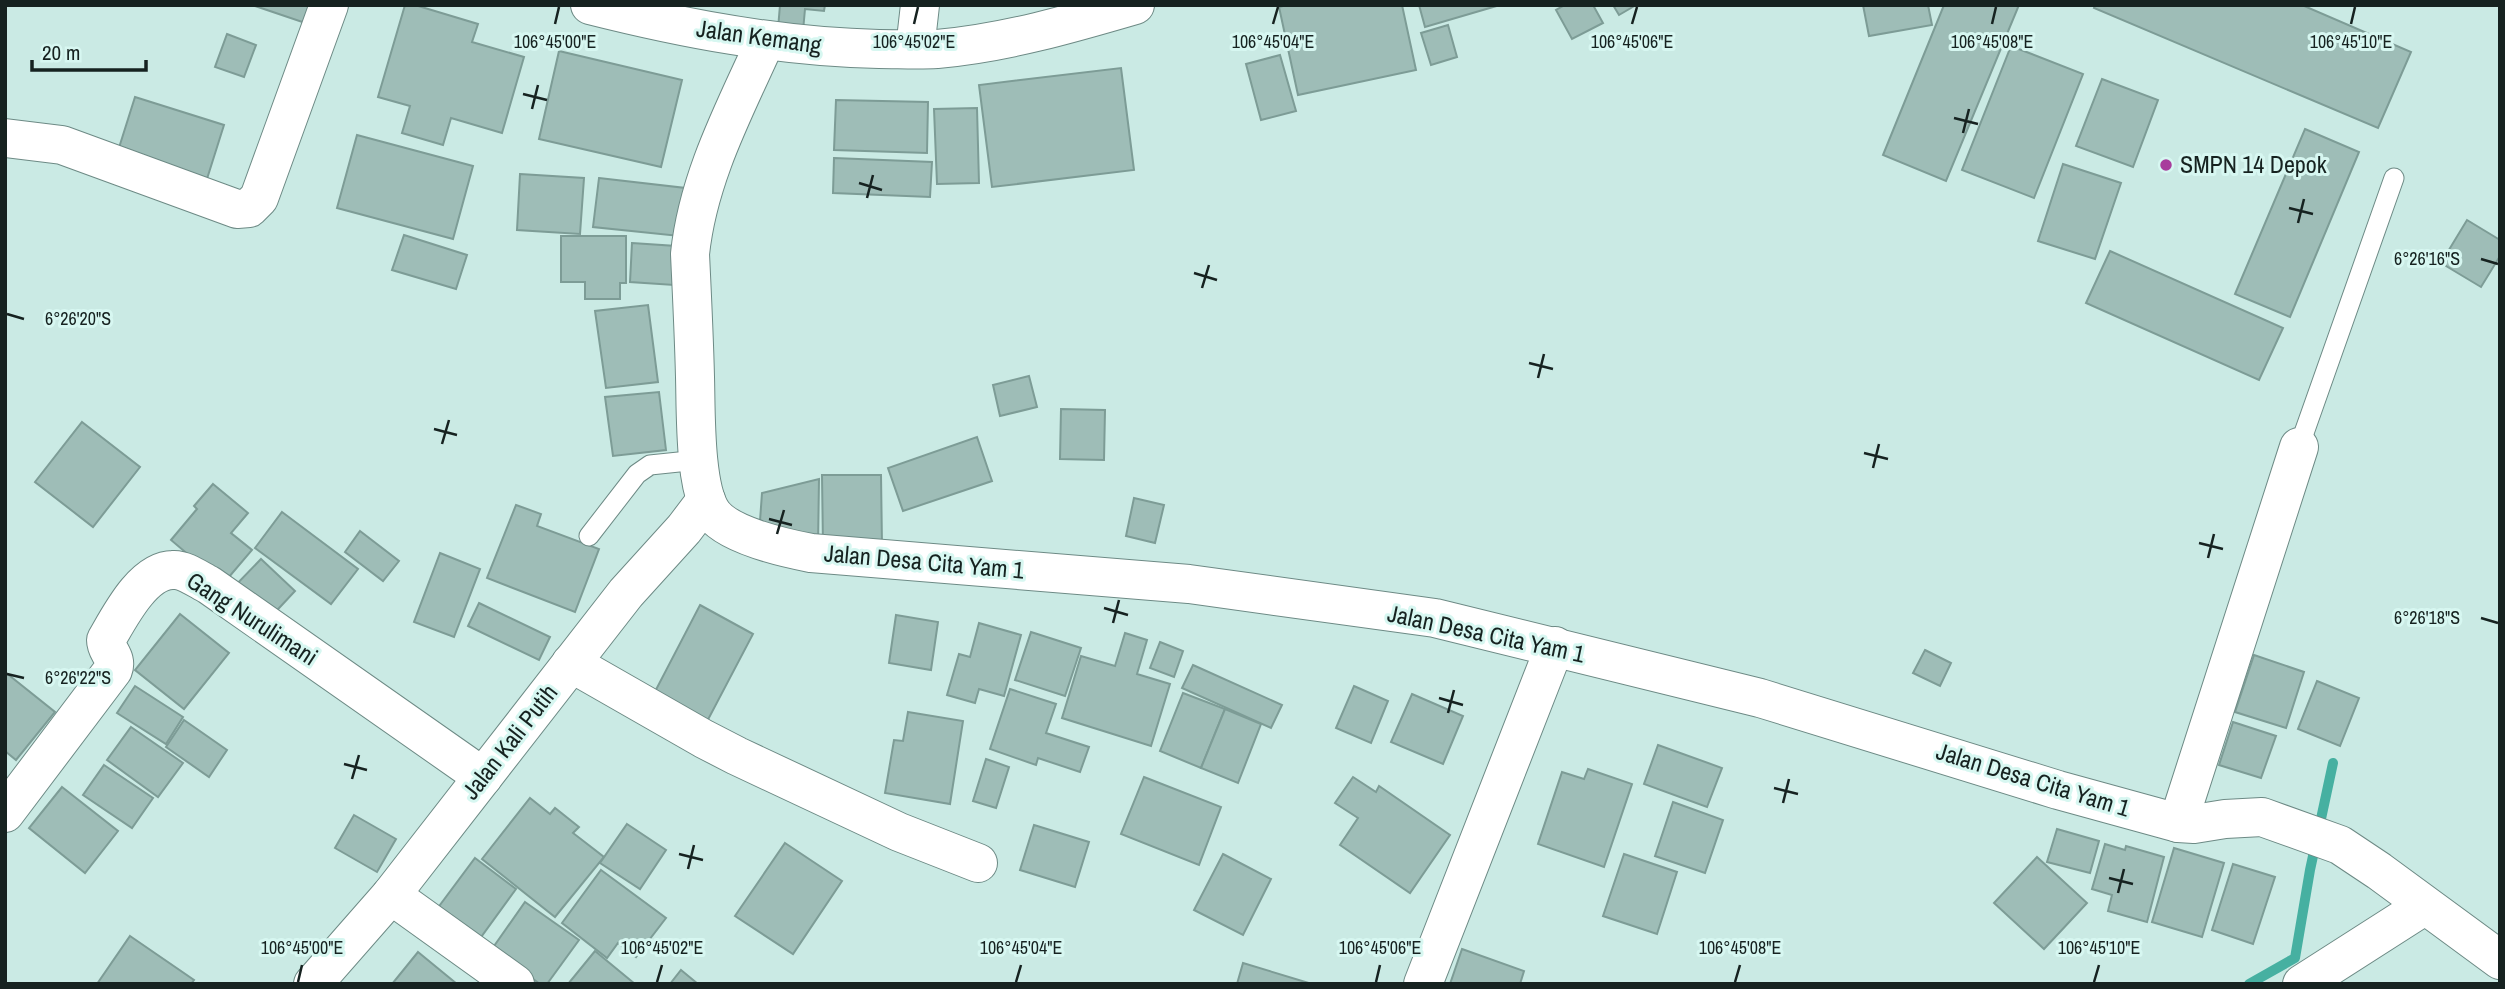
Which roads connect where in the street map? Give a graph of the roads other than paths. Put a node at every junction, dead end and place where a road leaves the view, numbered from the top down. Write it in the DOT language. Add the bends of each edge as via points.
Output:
graph roads {
  1 [pos="329,5"];
  2 [pos="590,5"];
  3 [pos="920,5"];
  4 [pos="1135,5"];
  5 [pos="766,40"];
  6 [pos="915,49"];
  7 [pos="5,138"];
  8 [pos="2394,178"];
  9 [pos="2299,447"];
  10 [pos="698,460"];
  11 [pos="706,500"];
  12 [pos="589,536"];
  13 [pos="1555,646"];
  14 [pos="571,663"];
  15 [pos="483,777"];
  16 [pos="5,813"];
  17 [pos="2178,823"];
  18 [pos="978,863"];
  19 [pos="391,895"];
  20 [pos="2424,906"];
  21 [pos="2500,960"];
  22 [pos="313,984"];
  23 [pos="515,984"];
  24 [pos="1423,984"];
  25 [pos="2302,984"];
  1 -- 7 [label="street" via="259,198 249,208 237,209 62,145"];
  2 -- 5 [label="street, Jalan Kemang" via="668,25"];
  3 -- 6 [label="street"];
  4 -- 6 [label="street, Jalan Kemang" via="1023,37"];
  5 -- 6 [label="street, Jalan Kemang"];
  5 -- 10 [label="street" via="711,162 693,231 690,254"];
  8 -- 9 [label="lane"];
  9 -- 17 [label="street"];
  10 -- 11 [label="street"];
  10 -- 12 [label="lane" via="650,465 637,474"];
  11 -- 13 [label="street, Jalan Desa Cita Yam 1" via="720,521 777,547 800,551 1189,584 1435,618"];
  11 -- 14 [label="street, Jalan Kali Putih"];
  13 -- 17 [label="street, Jalan Desa Cita Yam 1" via="1760,698"];
  13 -- 24 [label="street"];
  14 -- 15 [label="street, Jalan Kali Putih"];
  14 -- 18 [label="street" via="737,756 899,832"];
  15 -- 16 [label="street, Gang Nurulimani" via="209,585 176,569 158,573 134,597 106,640 113,670"];
  15 -- 19 [label="street, Jalan Kali Putih"];
  17 -- 20 [label="street, Jalan Desa Cita Yam 1" via="2262,817 2340,845"];
  19 -- 22 [label="street, Jalan Kali Putih"];
  19 -- 23 [label="street"];
  20 -- 21 [label="street"];
  20 -- 25 [label="street"];
}
